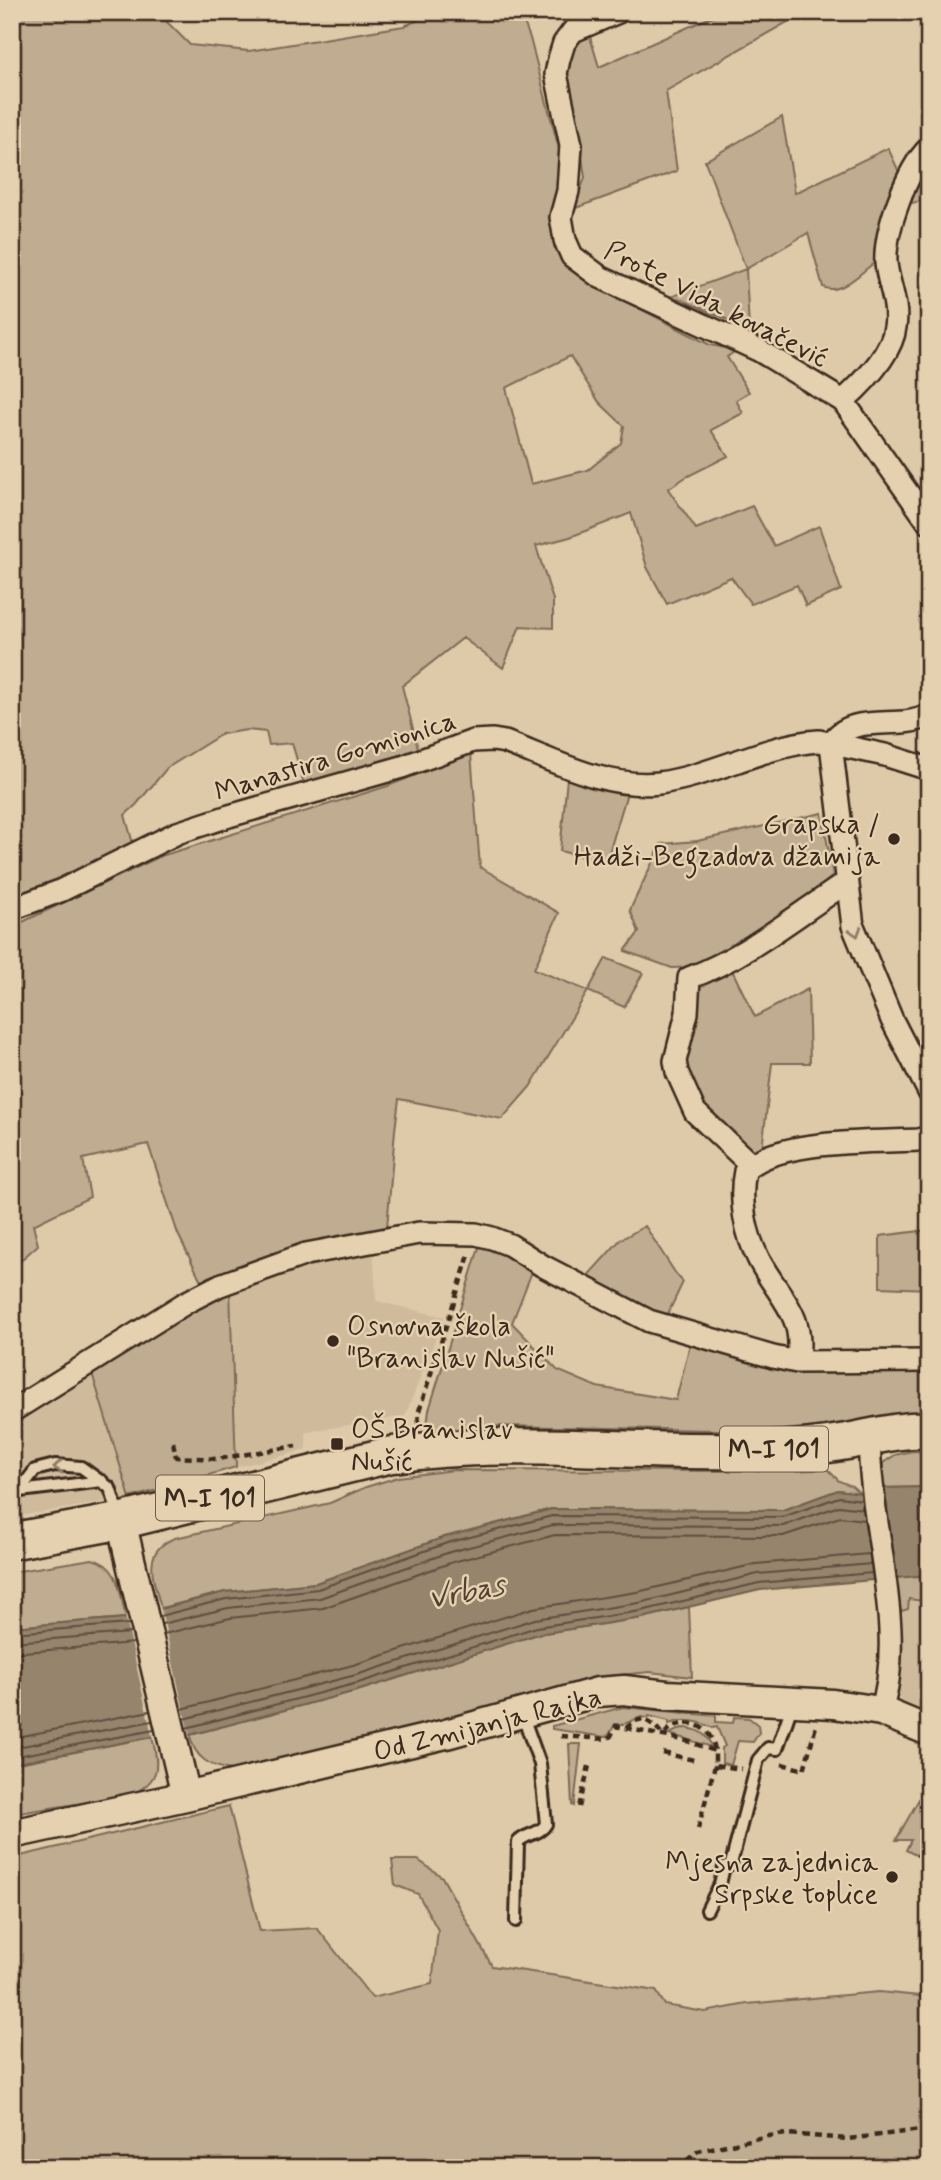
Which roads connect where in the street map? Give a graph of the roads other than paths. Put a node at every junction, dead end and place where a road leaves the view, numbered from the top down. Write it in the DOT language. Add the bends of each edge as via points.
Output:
graph roads {
  1 [pos="618,12"];
  2 [pos="929,148"];
  3 [pos="843,401"];
  4 [pos="929,523"];
  5 [pos="928,718"];
  6 [pos="831,744"];
  7 [pos="929,769"];
  8 [pos="847,882"];
  9 [pos="12,909"];
  10 [pos="929,1092"];
  11 [pos="929,1137"];
  12 [pos="750,1164"];
  13 [pos="929,1361"];
  14 [pos="797,1362"];
  15 [pos="12,1411"];
  16 [pos="929,1430"];
  17 [pos="870,1437"];
  18 [pos="102,1482"];
  19 [pos="16,1491"];
  20 [pos="121,1521"];
  21 [pos="12,1541"];
  22 [pos="793,1700"];
  23 [pos="532,1711"];
  24 [pos="881,1711"];
  25 [pos="929,1731"];
  26 [pos="186,1796"];
  27 [pos="12,1834"];
  28 [pos="707,1910"];
  29 [pos="516,1921"];
  1 -- 3 [label="street, Prote Vida kovačević" via="573,31 559,58 556,74 571,145 561,217 572,256 600,277 760,351"];
  2 -- 3 [label="street" via="910,173 900,197 886,254 895,302 893,336 871,373"];
  3 -- 4 [label="street, Prote Vida kovačević"];
  5 -- 6 [label="street" via="858,725 840,732"];
  6 -- 7 [label="street, Manastira Gomionica"];
  6 -- 8 [label="street"];
  6 -- 9 [label="street, Manastira Gomionica" via="798,743 659,783 633,783 606,780 505,742 472,741 402,767 177,834"];
  8 -- 10 [label="street, one-way" via="853,926 866,961"];
  8 -- 12 [label="street" via="738,954 689,978 677,1072 695,1112"];
  11 -- 12 [label="street" via="803,1147"];
  12 -- 14 [label="street" via="743,1179 744,1217 760,1262 798,1324"];
  13 -- 14 [label="street"];
  14 -- 15 [label="street" via="649,1321 510,1245 476,1234 419,1233 306,1254 187,1301"];
  16 -- 17 [label="main road, M-I 101"];
  17 -- 20 [label="main road, M-I 101" via="765,1450 529,1446 424,1450"];
  17 -- 24 [label="street" via="888,1614 889,1678"];
  18 -- 19 [label="lane"];
  18 -- 19 [label="lane, one-way" via="81,1467 55,1465 33,1471"];
  18 -- 20 [label="lane" via="114,1496"];
  20 -- 21 [label="main road, M-I 101"];
  20 -- 26 [label="street"];
  22 -- 23 [label="street, Od Zmijanja Rajka" via="624,1690 598,1692"];
  22 -- 24 [label="street, Od Zmijanja Rajka"];
  22 -- 28 [label="lane" via="777,1749 764,1751 754,1770 731,1864 724,1867"];
  23 -- 26 [label="street, Od Zmijanja Rajka"];
  23 -- 29 [label="lane" via="526,1725 540,1764 546,1824 540,1832 517,1842"];
  24 -- 25 [label="street, Od Zmijanja Rajka"];
  26 -- 27 [label="street, Od Zmijanja Rajka"];
}
